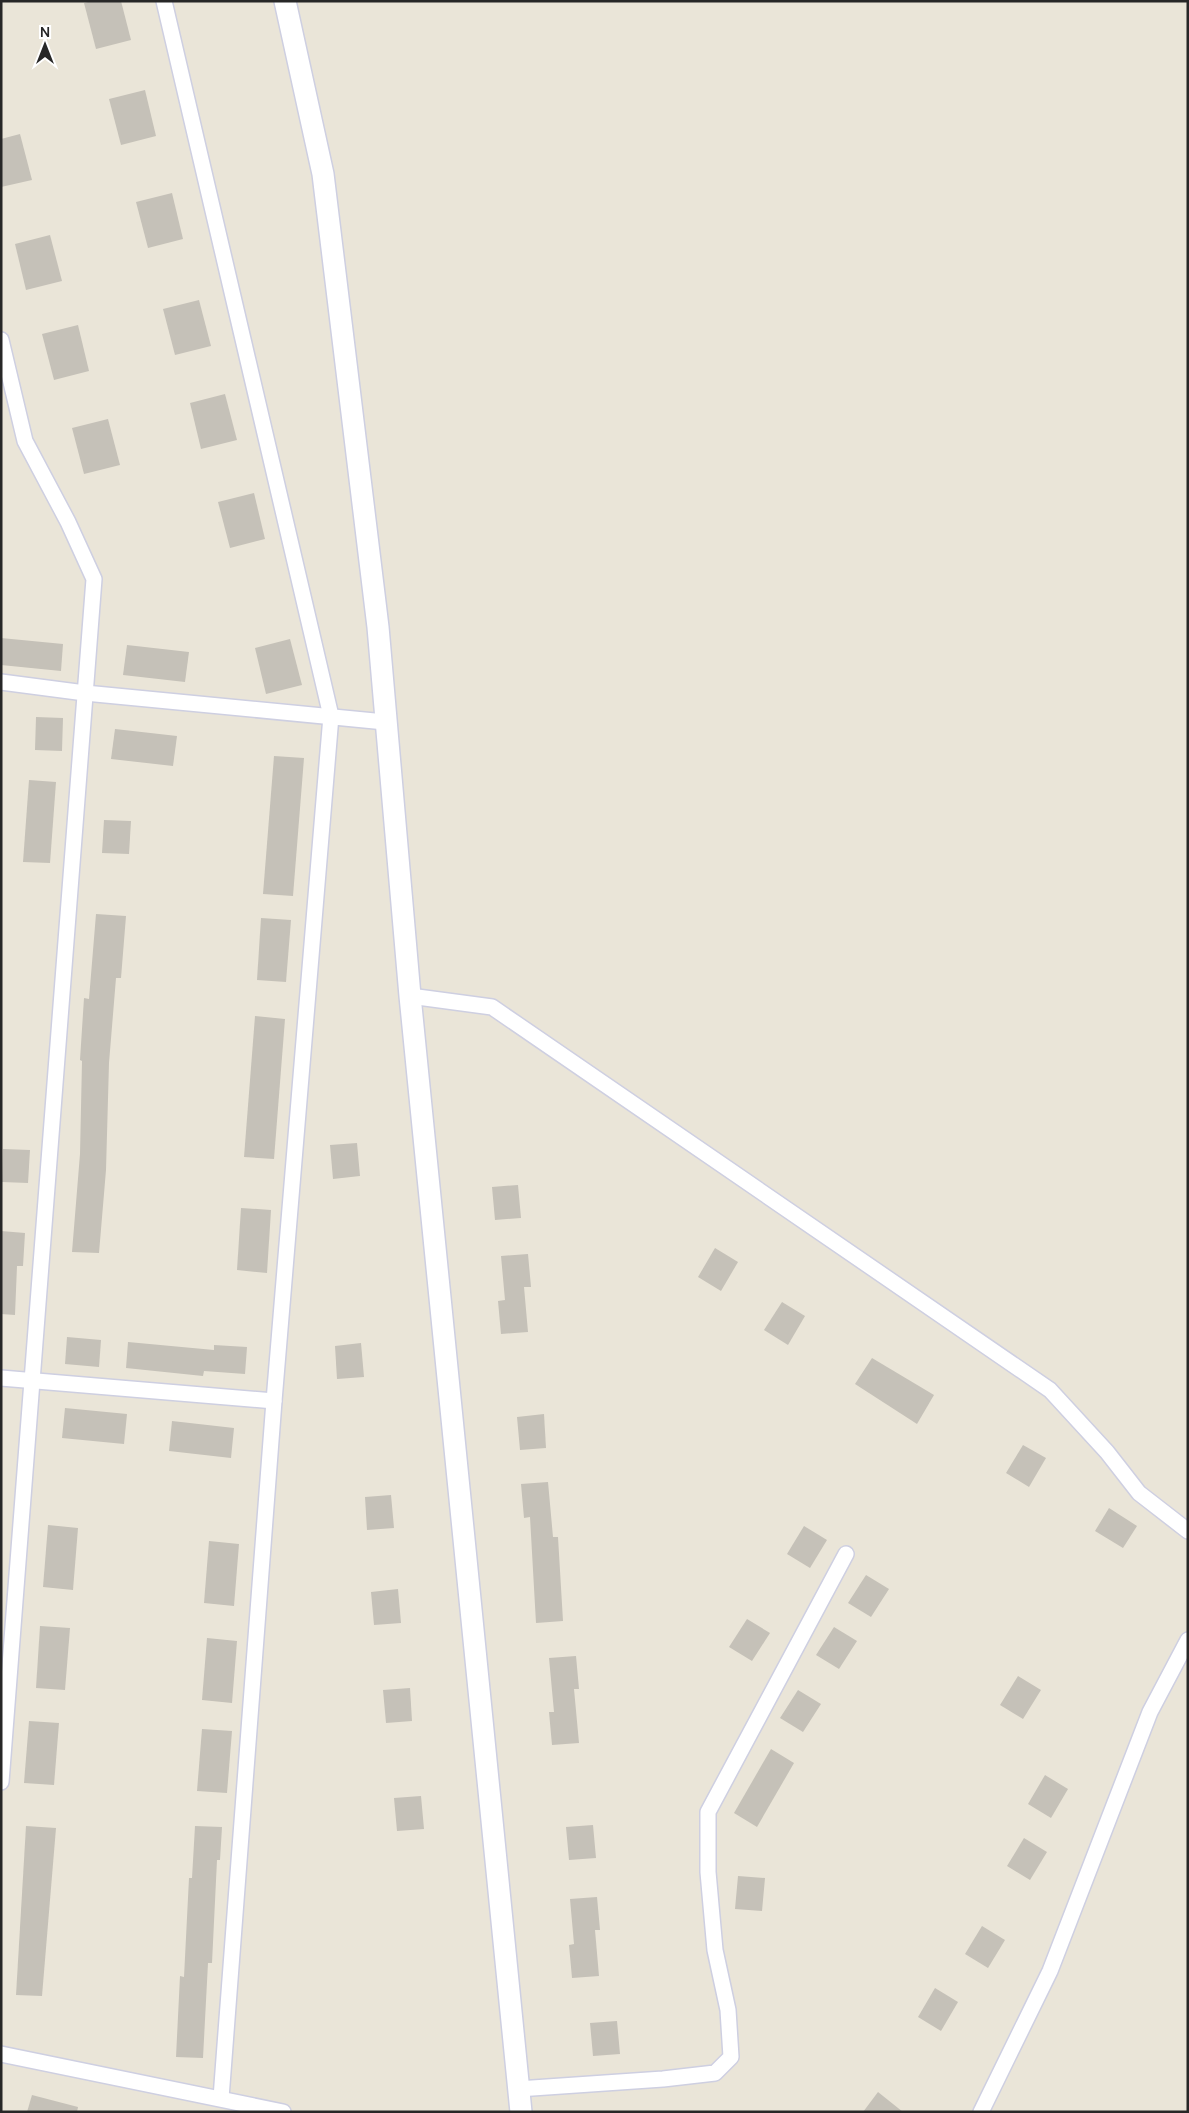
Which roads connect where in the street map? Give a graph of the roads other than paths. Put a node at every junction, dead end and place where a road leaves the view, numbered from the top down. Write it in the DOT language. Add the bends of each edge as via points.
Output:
graph roads {
  1 [pos="164,1"];
  2 [pos="285,1"];
  3 [pos="1,340"];
  4 [pos="1,682"];
  5 [pos="85,693"];
  6 [pos="331,716"];
  7 [pos="385,722"];
  8 [pos="410,996"];
  9 [pos="1,1378"];
  10 [pos="33,1382"];
  11 [pos="274,1401"];
  12 [pos="1188,1531"];
  13 [pos="846,1554"];
  14 [pos="1188,1640"];
  15 [pos="1,1782"];
  16 [pos="1,2054"];
  17 [pos="518,2089"];
  18 [pos="221,2098"];
  19 [pos="283,2112"];
  20 [pos="521,2112"];
  21 [pos="981,2112"];
  1 -- 6 [label="street"];
  2 -- 7 [label="main road" via="323,174 378,628"];
  3 -- 5 [label="street" via="26,441 94,579"];
  4 -- 5 [label="street"];
  5 -- 6 [label="street"];
  5 -- 10 [label="street"];
  6 -- 7 [label="street"];
  6 -- 11 [label="street"];
  7 -- 8 [label="main road"];
  8 -- 12 [label="street" via="492,1007 1050,1390 1107,1452 1138,1494"];
  8 -- 17 [label="main road"];
  9 -- 10 [label="street"];
  10 -- 11 [label="street"];
  10 -- 15 [label="street"];
  11 -- 18 [label="street"];
  13 -- 17 [label="street" via="708,1812 708,1872 715,1950 728,2010 731,2057 715,2073 662,2080"];
  14 -- 21 [label="street" via="1150,1712 1050,1972"];
  16 -- 18 [label="street"];
  17 -- 20 [label="main road"];
  18 -- 19 [label="street"];
}
